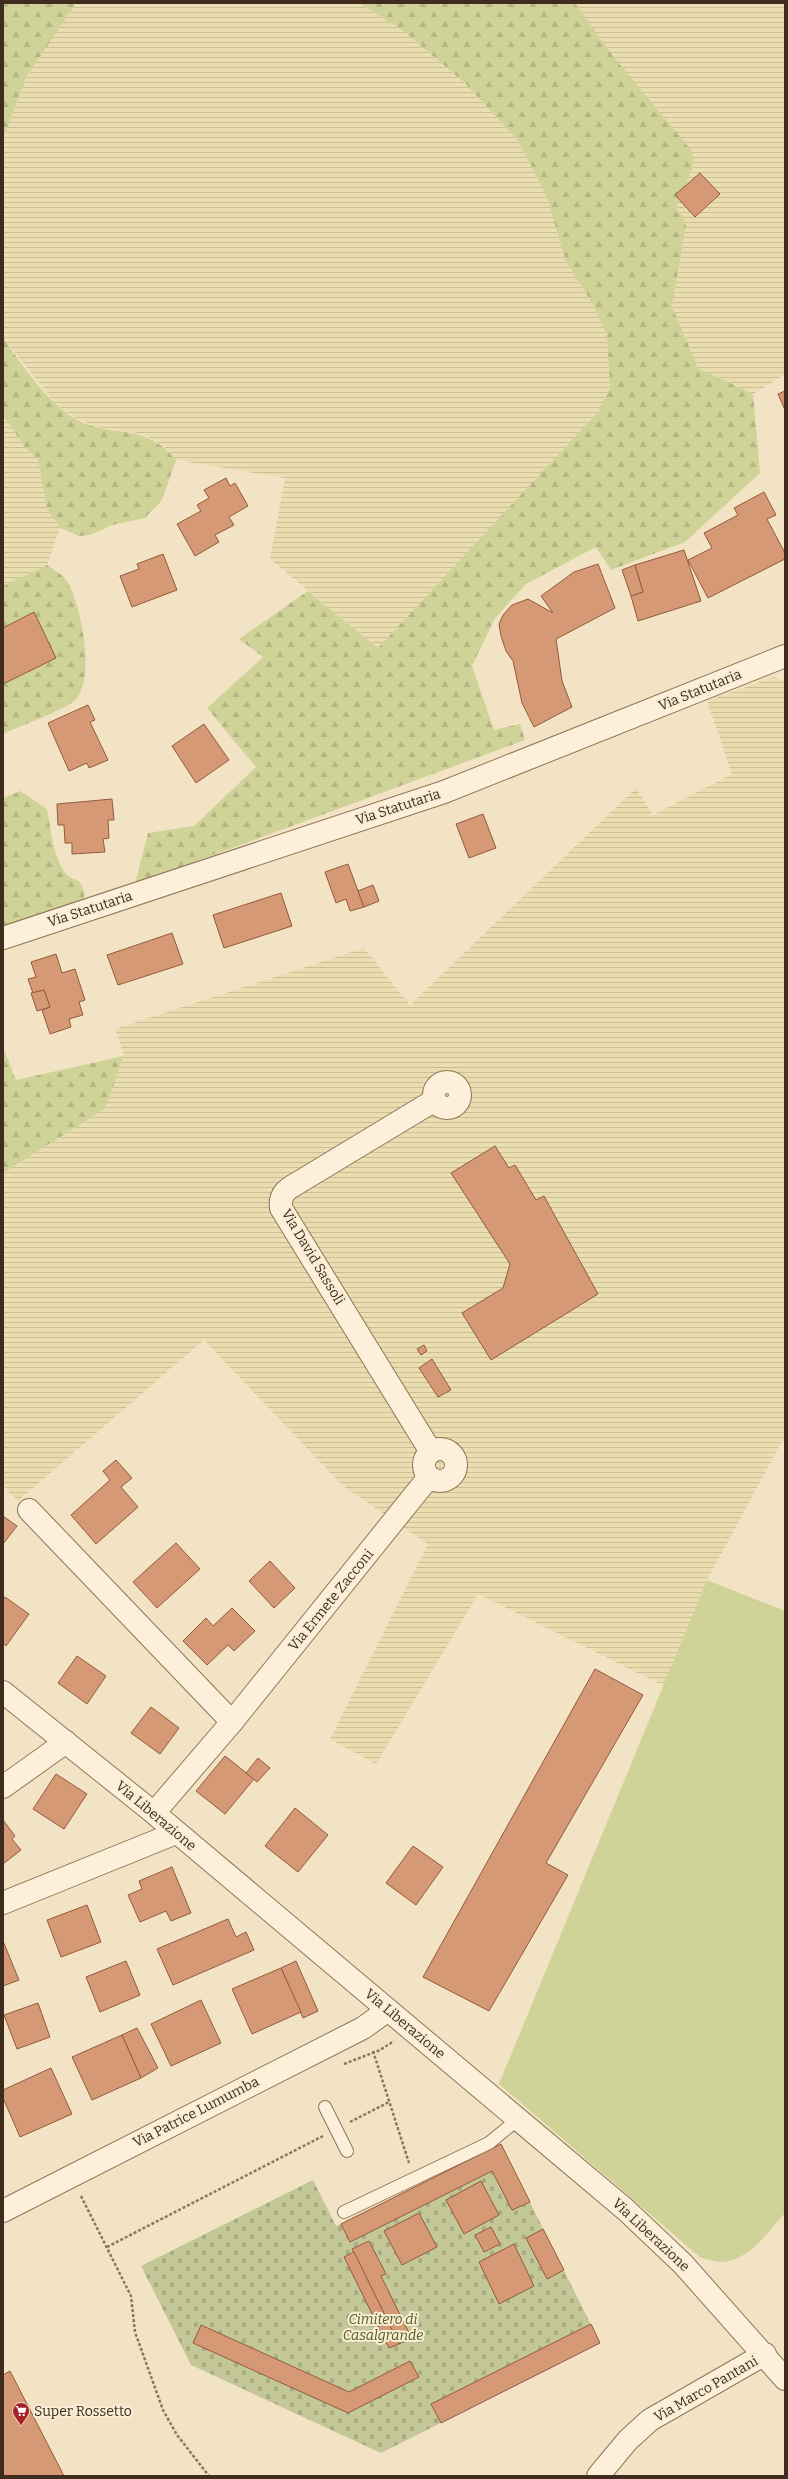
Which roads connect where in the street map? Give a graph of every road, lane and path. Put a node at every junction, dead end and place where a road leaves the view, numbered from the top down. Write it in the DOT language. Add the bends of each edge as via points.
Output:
graph roads {
  1 [pos="785,656"];
  2 [pos="3,938"];
  3 [pos="435,1100"];
  4 [pos="429,1477"];
  5 [pos="29,1510"];
  6 [pos="3,1692"];
  7 [pos="232,1722"];
  8 [pos="66,1742"];
  9 [pos="3,1787"];
  10 [pos="154,1813"];
  11 [pos="176,1833"];
  12 [pos="3,1903"];
  13 [pos="388,2010"];
  14 [pos="363,2028"];
  15 [pos="389,2102"];
  16 [pos="325,2107"];
  17 [pos="517,2120"];
  18 [pos="336,2129"];
  19 [pos="347,2151"];
  20 [pos="414,2178"];
  21 [pos="78,2190"];
  22 [pos="3,2211"];
  23 [pos="344,2212"];
  24 [pos="107,2247"];
  25 [pos="765,2354"];
  26 [pos="785,2379"];
  27 [pos="209,2476"];
  28 [pos="598,2476"];
  1 -- 2 [label="street, Via Statutaria" via="444,792"];
  3 -- 4 [label="street, Via David Sassoli" via="301,1181 283,1193 280,1200 281,1208 431,1452 424,1463"];
  4 -- 7 [label="street, Via Ermete Zacconi"];
  5 -- 7 [label="street"];
  6 -- 8 [label="street, Via Liberazione"];
  7 -- 10 [label="street, Via Ermete Zacconi"];
  8 -- 9 [label="street"];
  8 -- 10 [label="street, Via Liberazione"];
  10 -- 11 [label="street, Via Liberazione"];
  11 -- 12 [label="street"];
  11 -- 13 [label="street, Via Liberazione"];
  13 -- 14 [label="street, Via Patrice Lumumba"];
  13 -- 17 [label="street, Via Liberazione"];
  14 -- 15 [label="path"];
  14 -- 22 [label="street, Via Patrice Lumumba"];
  15 -- 18 [label="path"];
  15 -- 20 [label="path"];
  16 -- 18 [label="lane"];
  17 -- 20 [label="lane" via="489,2143"];
  17 -- 25 [label="street, Via Liberazione" via="626,2210 683,2264"];
  18 -- 19 [label="lane"];
  18 -- 24 [label="path"];
  20 -- 23 [label="lane"];
  21 -- 24 [label="path"];
  24 -- 27 [label="path" via="131,2296 135,2332 163,2410 177,2435"];
  25 -- 26 [label="street, Via Liberazione"];
  25 -- 28 [label="street, Via Marco Pantani" via="650,2420 628,2440"];
}
